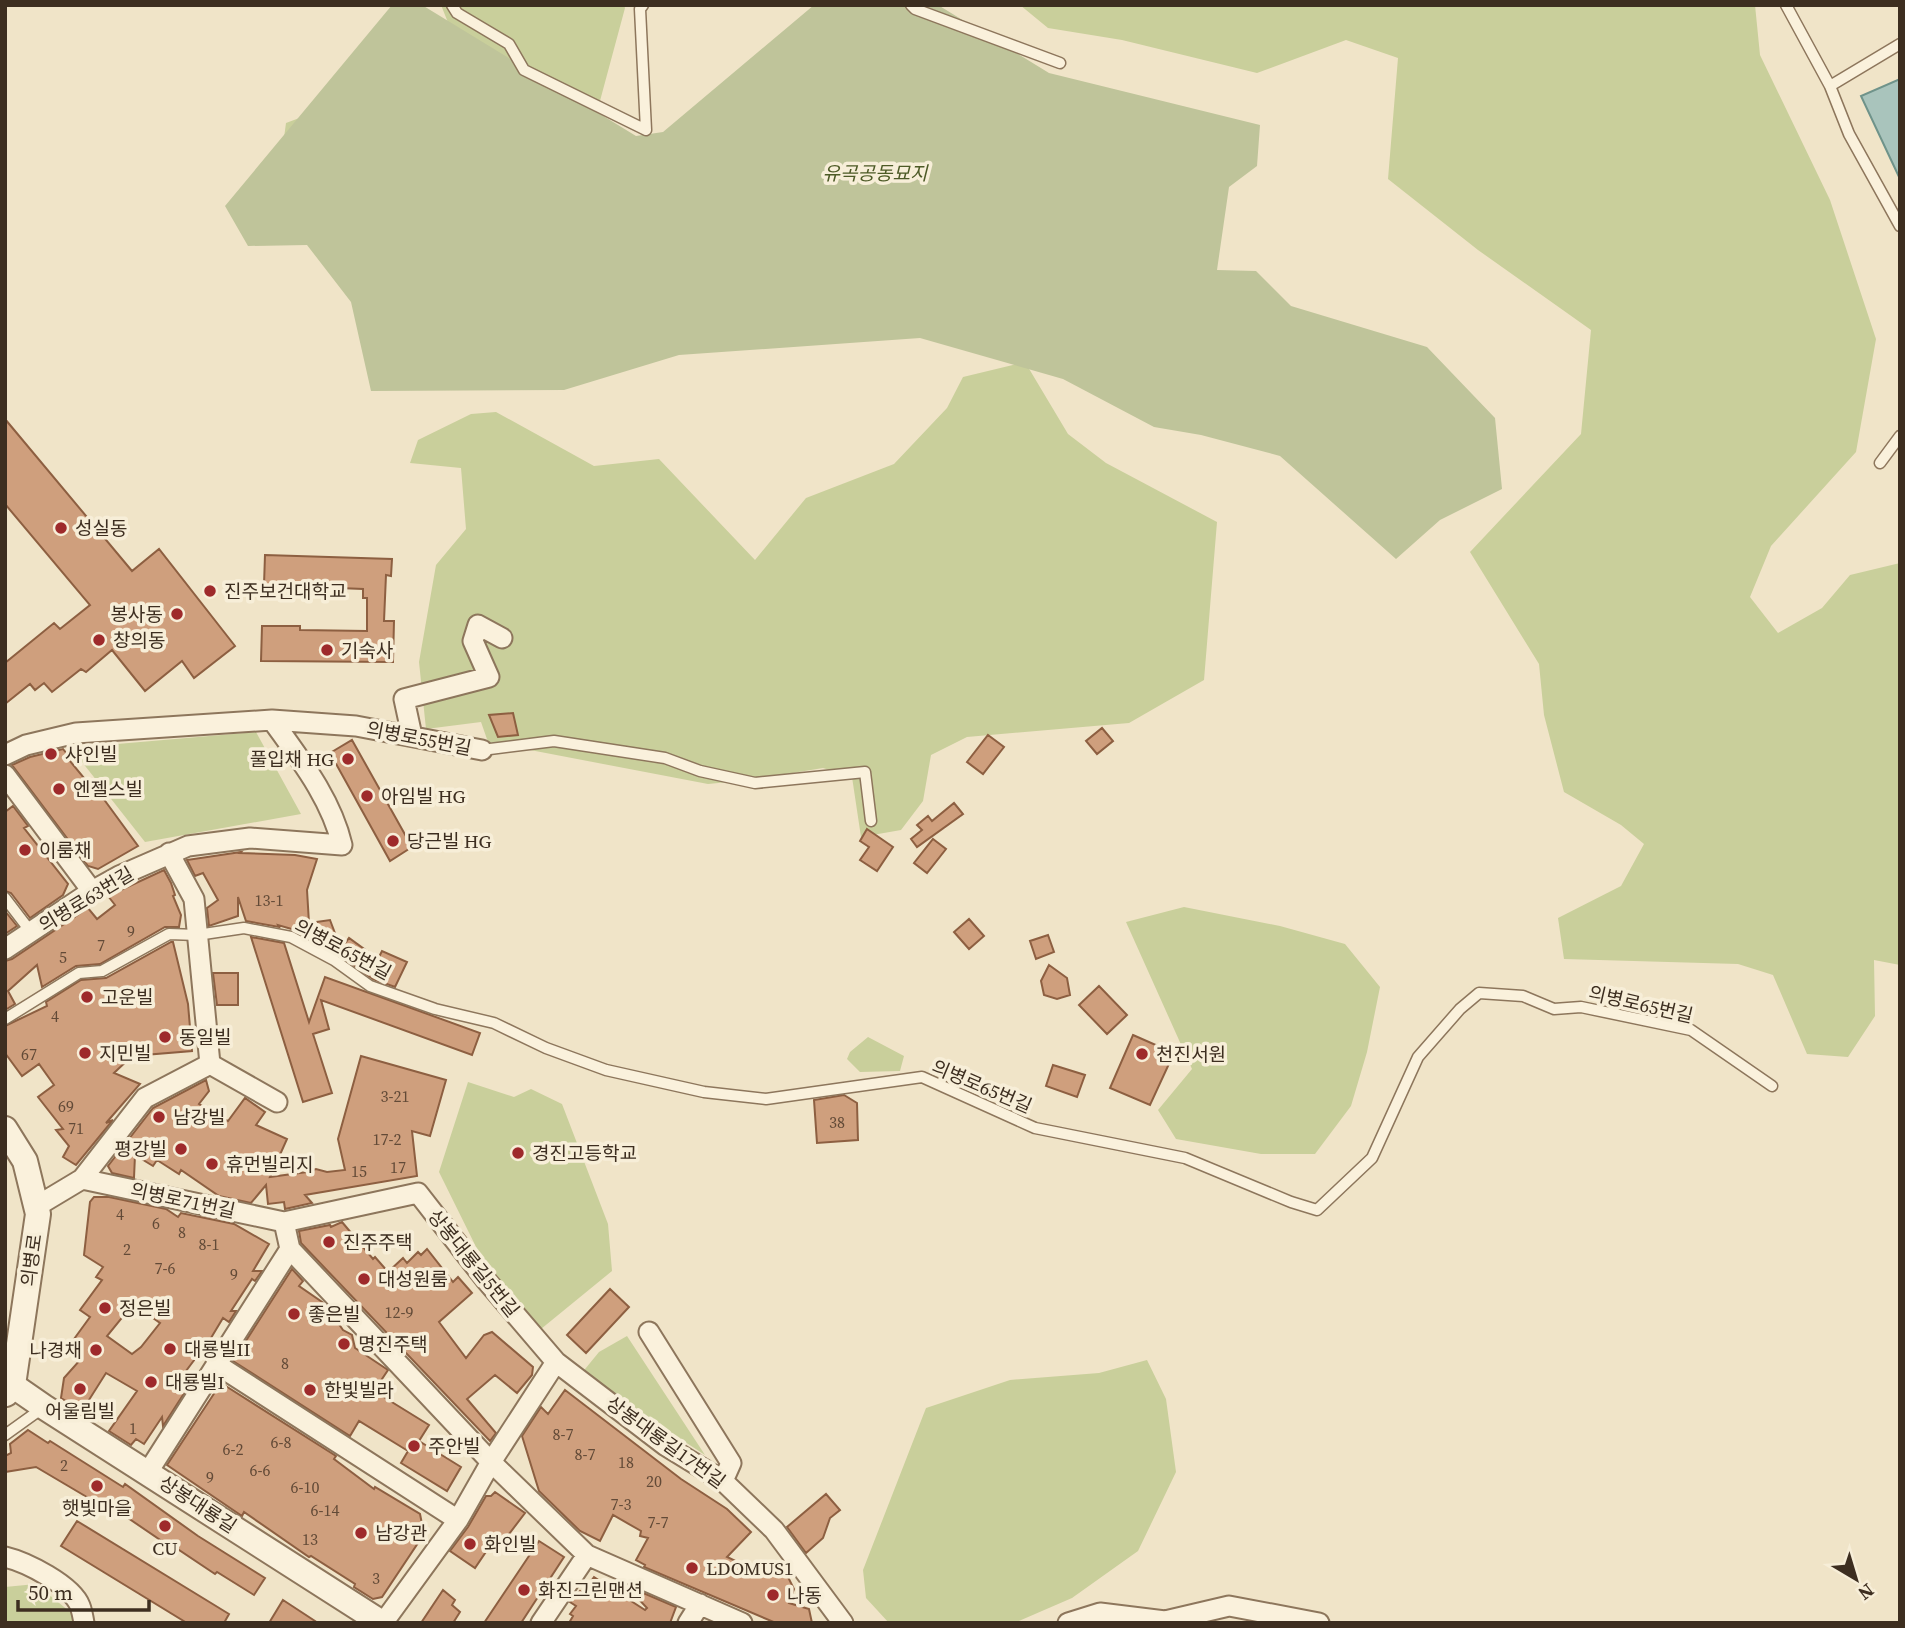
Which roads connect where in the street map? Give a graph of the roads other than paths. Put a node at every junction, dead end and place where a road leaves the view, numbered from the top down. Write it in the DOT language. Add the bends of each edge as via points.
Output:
graph roads {
  1 [pos="452,5"];
  2 [pos="643,5"];
  3 [pos="912,5"];
  4 [pos="1786,5"];
  5 [pos="1900,44"];
  6 [pos="1060,63"];
  7 [pos="1830,86"];
  8 [pos="1900,226"];
  9 [pos="1900,436"];
  10 [pos="1880,463"];
  11 [pos="502,638"];
  12 [pos="272,720"];
  13 [pos="412,736"];
  14 [pos="481,750"];
  15 [pos="5,755"];
  16 [pos="5,775"];
  17 [pos="871,821"];
  18 [pos="169,853"];
  19 [pos="92,891"];
  20 [pos="5,898"];
  21 [pos="31,932"];
  22 [pos="197,935"];
  23 [pos="5,949"];
  24 [pos="5,1019"];
  25 [pos="210,1064"];
  26 [pos="1772,1086"];
  27 [pos="277,1102"];
  28 [pos="5,1129"];
  29 [pos="82,1179"];
  30 [pos="37,1206"];
  31 [pos="284,1222"];
  32 [pos="290,1249"];
  33 [pos="649,1332"];
  34 [pos="556,1362"];
  35 [pos="216,1364"];
  36 [pos="8,1387"];
  37 [pos="44,1408"];
  38 [pos="5,1436"];
  39 [pos="491,1462"];
  40 [pos="148,1472"];
  41 [pos="723,1481"];
  42 [pos="458,1520"];
  43 [pos="587,1555"];
  44 [pos="5,1558"];
  45 [pos="700,1604"];
  46 [pos="84,1623"];
  47 [pos="383,1623"];
  48 [pos="541,1623"];
  49 [pos="688,1623"];
  50 [pos="742,1623"];
  51 [pos="843,1623"];
  52 [pos="1068,1623"];
  53 [pos="1319,1623"];
  1 -- 2 [label="lane" via="457,13 509,44 524,69 646,130"];
  3 -- 6 [label="lane"];
  4 -- 7 [label="lane"];
  5 -- 7 [label="lane"];
  7 -- 8 [label="lane" via="1850,134"];
  9 -- 10 [label="lane"];
  11 -- 13 [label="street" via="478,625 473,641 489,677 404,699"];
  12 -- 13 [label="street, 의병로55번길" via="356,726"];
  12 -- 15 [label="street, 의병로55번길" via="76,733 26,744"];
  12 -- 18 [label="street, 의병로63번길" via="311,774 342,845 250,838"];
  13 -- 14 [label="street, 의병로55번길"];
  14 -- 17 [label="lane, 의병로55번길" via="554,741 665,758 755,783 865,772"];
  16 -- 19 [label="street"];
  18 -- 19 [label="street, 의병로63번길"];
  18 -- 22 [label="street" via="194,900"];
  19 -- 21 [label="street, 의병로63번길"];
  20 -- 21 [label="lane"];
  21 -- 23 [label="street, 의병로63번길"];
  22 -- 24 [label="lane, 의병로65번길" via="169,934 102,971 79,973"];
  22 -- 25 [label="street"];
  22 -- 26 [label="lane, 의병로65번길" via="244,928 291,937 370,986 494,1023 607,1070 704,1092 766,1099 922,1077 1035,1128 1185,1158 1317,1210 1372,1158 1418,1057 1479,993 1523,996 1554,1009 1581,1007 1691,1030"];
  25 -- 27 [label="street"];
  25 -- 29 [label="street" via="145,1098"];
  28 -- 30 [label="street, 의병로" via="25,1161"];
  29 -- 30 [label="street"];
  29 -- 31 [label="street, 의병로71번길"];
  30 -- 36 [label="street, 의병로"];
  31 -- 32 [label="street"];
  31 -- 34 [label="street, 상봉대룡길5번길" via="418,1193"];
  32 -- 35 [label="street"];
  32 -- 39 [label="street"];
  33 -- 41 [label="street" via="731,1463"];
  34 -- 39 [label="street"];
  34 -- 41 [label="street, 상봉대룡길17번길" via="666,1446"];
  35 -- 40 [label="street"];
  35 -- 42 [label="street"];
  36 -- 37 [label="street, 상봉대룡길"];
  37 -- 38 [label="lane"];
  37 -- 40 [label="street, 상봉대룡길"];
  39 -- 42 [label="street"];
  39 -- 43 [label="street"];
  40 -- 47 [label="street, 상봉대룡길"];
  41 -- 51 [label="street, 상봉대룡길17번길" via="774,1530"];
  42 -- 47 [label="street"];
  43 -- 45 [label="street"];
  43 -- 48 [label="street"];
  44 -- 46 [label="street" via="54,1579 80,1603"];
  45 -- 49 [label="street"];
  45 -- 50 [label="street"];
  52 -- 53 [label="street" via="1100,1613 1165,1621 1229,1606"];
}
